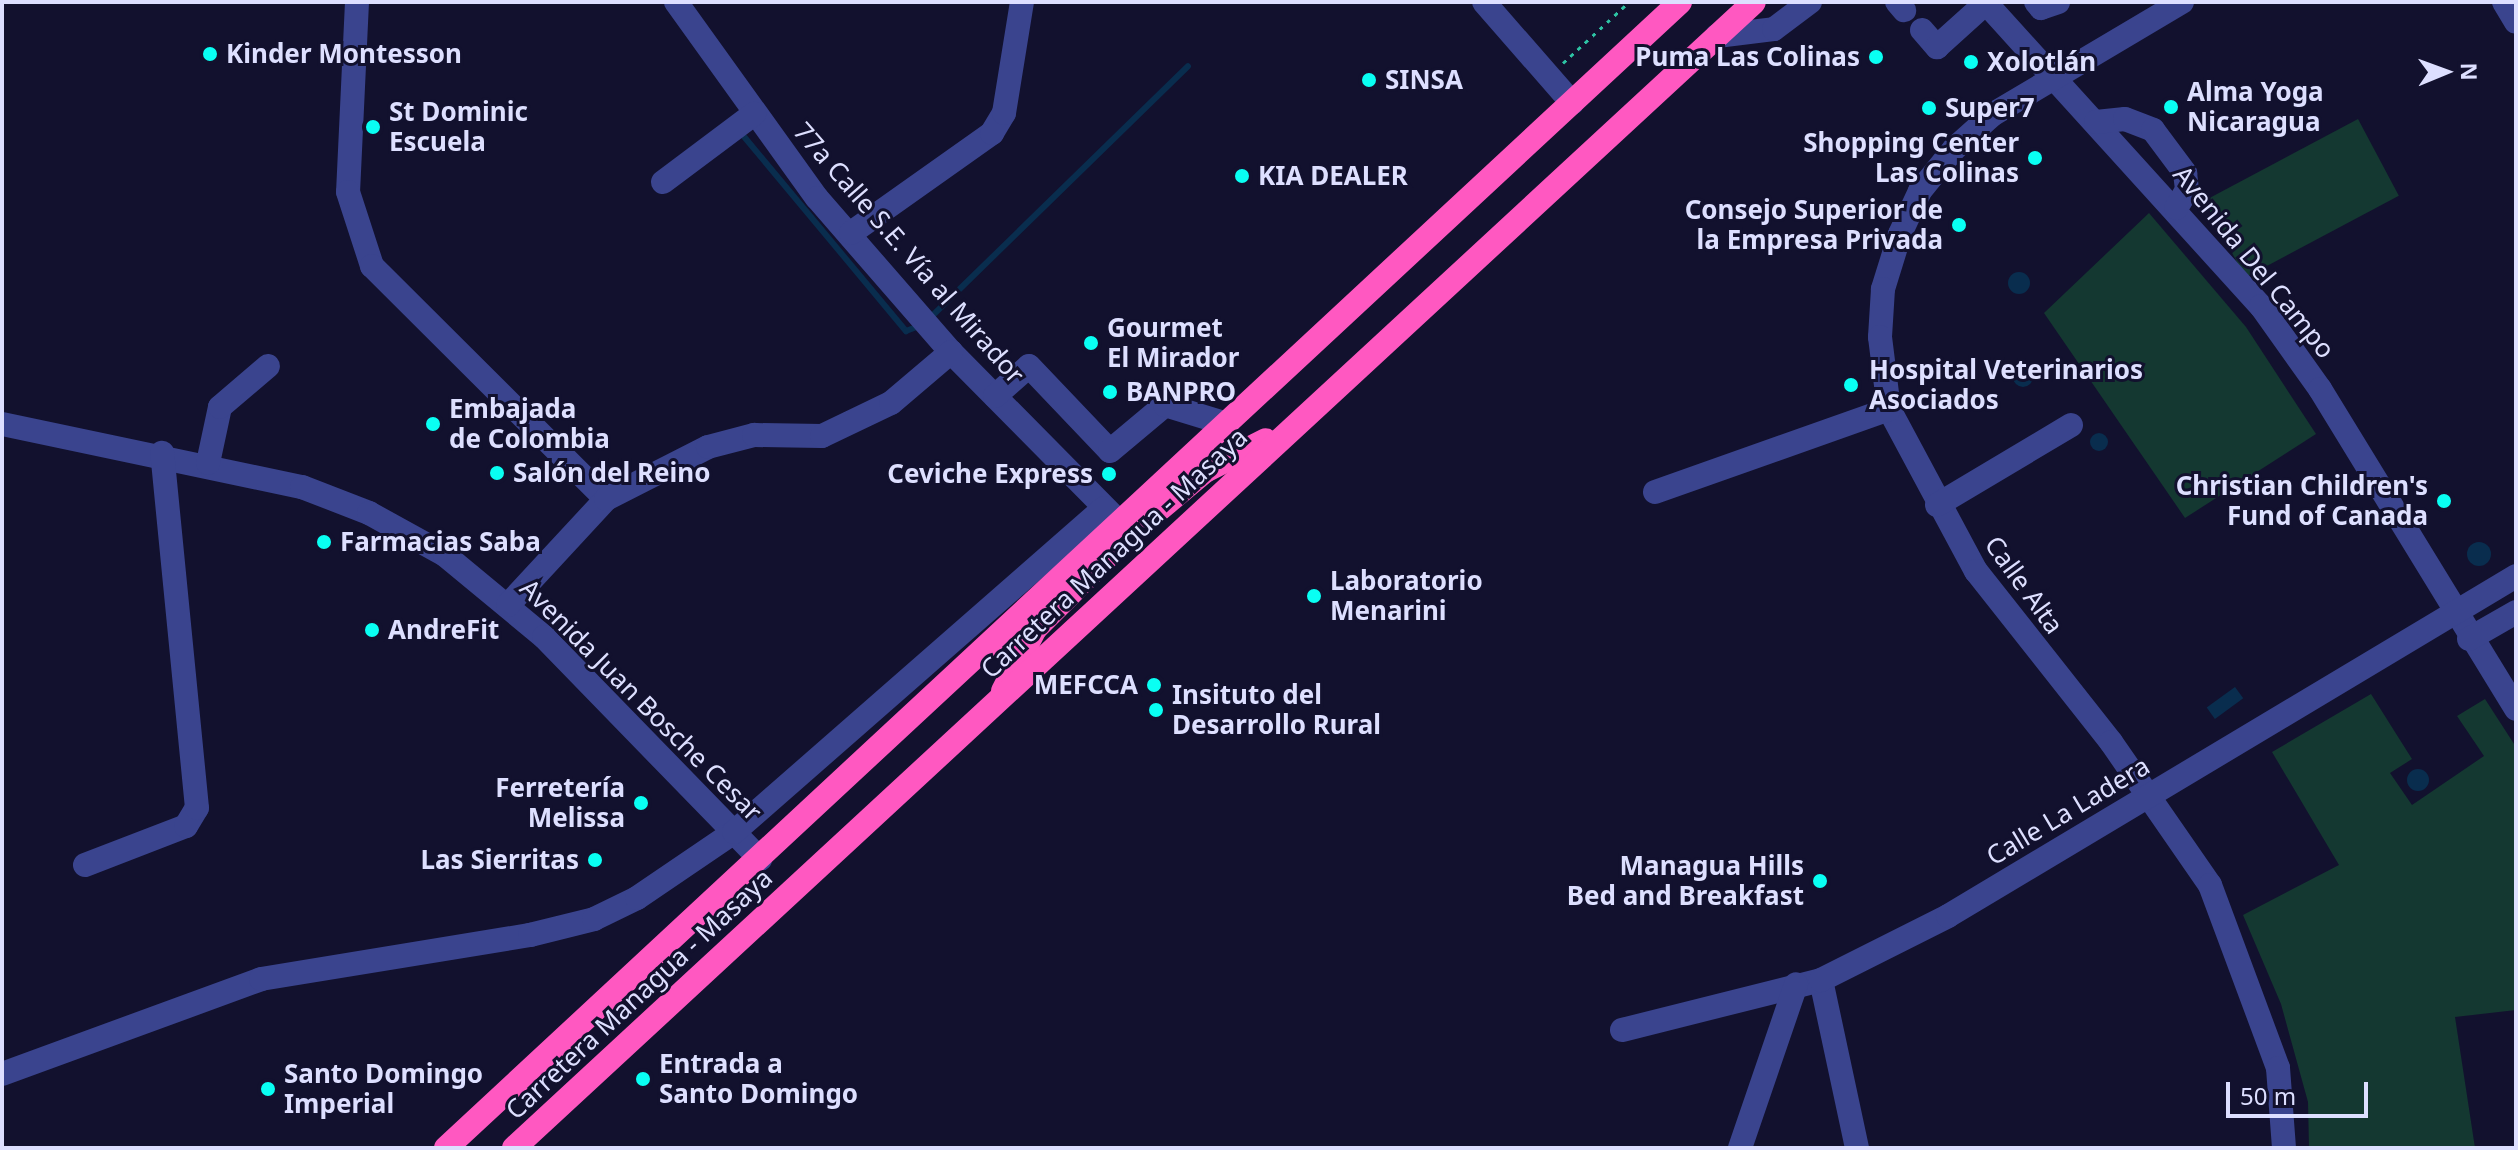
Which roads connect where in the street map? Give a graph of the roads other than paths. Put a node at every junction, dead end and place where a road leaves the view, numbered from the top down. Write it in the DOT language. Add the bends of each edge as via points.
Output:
graph roads {
  1 [pos="357,2"];
  2 [pos="676,2"];
  3 [pos="1022,2"];
  4 [pos="1484,2"];
  5 [pos="1680,2"];
  6 [pos="1754,2"];
  7 [pos="1810,2"];
  8 [pos="1986,2"];
  9 [pos="2036,2"];
  10 [pos="2058,2"];
  11 [pos="2504,2"];
  12 [pos="2177,3"];
  13 [pos="2516,22"];
  14 [pos="1922,30"];
  15 [pos="1717,36"];
  16 [pos="2056,78"];
  17 [pos="1572,103"];
  18 [pos="754,114"];
  19 [pos="2096,122"];
  20 [pos="663,182"];
  21 [pos="2176,208"];
  22 [pos="851,233"];
  23 [pos="951,352"];
  24 [pos="268,366"];
  25 [pos="995,396"];
  26 [pos="1889,409"];
  27 [pos="2,424"];
  28 [pos="1227,424"];
  29 [pos="2071,425"];
  30 [pos="1286,431"];
  31 [pos="168,454"];
  32 [pos="208,463"];
  33 [pos="1655,492"];
  34 [pos="606,499"];
  35 [pos="1937,505"];
  36 [pos="1113,516"];
  37 [pos="2516,576"];
  38 [pos="508,605"];
  39 [pos="2516,612"];
  40 [pos="2453,614"];
  41 [pos="2469,639"];
  42 [pos="1002,696"];
  43 [pos="2516,709"];
  44 [pos="2148,795"];
  45 [pos="734,832"];
  46 [pos="760,859"];
  47 [pos="85,865"];
  48 [pos="1821,980"];
  49 [pos="1796,984"];
  50 [pos="1622,1030"];
  51 [pos="2,1074"];
  52 [pos="446,1148"];
  53 [pos="514,1148"];
  54 [pos="1740,1148"];
  55 [pos="1857,1148"];
  56 [pos="2284,1148"];
  1 -- 34 [label="street" via="348,192 372,266"];
  2 -- 18 [label="street, 77a Calle S.E. Vía al Mirador"];
  3 -- 22 [label="street" via="1010,87 992,133"];
  4 -- 17 [label="street"];
  5 -- 17 [label="highway, Carretera Managua - Masaya"];
  6 -- 15 [label="highway, Carretera Managua - Masaya"];
  7 -- 15 [label="street" via="1774,29"];
  8 -- 14 [label="street" via="1937,47"];
  8 -- 16 [label="street, Avenida Del Campo"];
  9 -- 10 [label="street" via="2041,8"];
  11 -- 13 [label="street"];
  12 -- 16 [label="street, Calle Alta"];
  15 -- 30 [label="highway, Carretera Managua - Masaya"];
  16 -- 19 [label="street, Avenida Del Campo"];
  16 -- 26 [label="street, Calle Alta" via="1992,115 1920,191 1883,289 1880,337"];
  17 -- 28 [label="highway, Carretera Managua - Masaya"];
  18 -- 20 [label="street"];
  18 -- 22 [label="street, 77a Calle S.E. Vía al Mirador"];
  19 -- 21 [label="street, Avenida Del Campo"];
  19 -- 21 [label="street" via="2125,119 2153,130 2185,173 2187,190"];
  21 -- 40 [label="street, Avenida Del Campo" via="2320,389"];
  22 -- 23 [label="street, 77a Calle S.E. Vía al Mirador"];
  23 -- 25 [label="street, 77a Calle S.E. Vía al Mirador"];
  23 -- 34 [label="street" via="891,403 822,436 754,435 708,447"];
  24 -- 32 [label="street" via="220,407"];
  25 -- 28 [label="street" via="1029,366 1110,451 1165,405"];
  25 -- 36 [label="street, 77a Calle S.E. Vía al Mirador"];
  26 -- 33 [label="street"];
  26 -- 35 [label="street, Calle Alta"];
  27 -- 31 [label="street, Avenida Juan Bosche Cesar"];
  28 -- 36 [label="highway, Carretera Managua - Masaya"];
  29 -- 35 [label="street"];
  30 -- 36 [label="highway" via="1205,471 1144,522"];
  30 -- 42 [label="highway, Carretera Managua - Masaya"];
  31 -- 32 [label="street, Avenida Juan Bosche Cesar"];
  31 -- 47 [label="street" via="197,808 186,826"];
  32 -- 38 [label="street, Avenida Juan Bosche Cesar" via="369,513 445,555"];
  34 -- 38 [label="street"];
  35 -- 44 [label="street, Calle Alta" via="1976,571"];
  36 -- 42 [label="highway" via="1109,555 1035,629"];
  36 -- 45 [label="street"];
  36 -- 46 [label="highway, Carretera Managua - Masaya"];
  37 -- 40 [label="street, Calle La Ladera"];
  38 -- 45 [label="street, Avenida Juan Bosche Cesar"];
  39 -- 41 [label="street"];
  40 -- 41 [label="street, Avenida Del Campo"];
  40 -- 44 [label="street, Calle La Ladera"];
  41 -- 43 [label="street, Avenida Del Campo"];
  42 -- 53 [label="highway, Carretera Managua - Masaya"];
  44 -- 48 [label="street, Calle La Ladera" via="1948,916"];
  44 -- 56 [label="street, Calle Alta" via="2210,885 2249,975 2278,1068"];
  45 -- 46 [label="street, Avenida Juan Bosche Cesar"];
  45 -- 51 [label="street" via="594,919 261,979"];
  46 -- 52 [label="highway, Carretera Managua - Masaya"];
  48 -- 49 [label="street, Calle La Ladera"];
  48 -- 55 [label="street"];
  49 -- 50 [label="street, Calle La Ladera"];
  49 -- 54 [label="street"];
}
